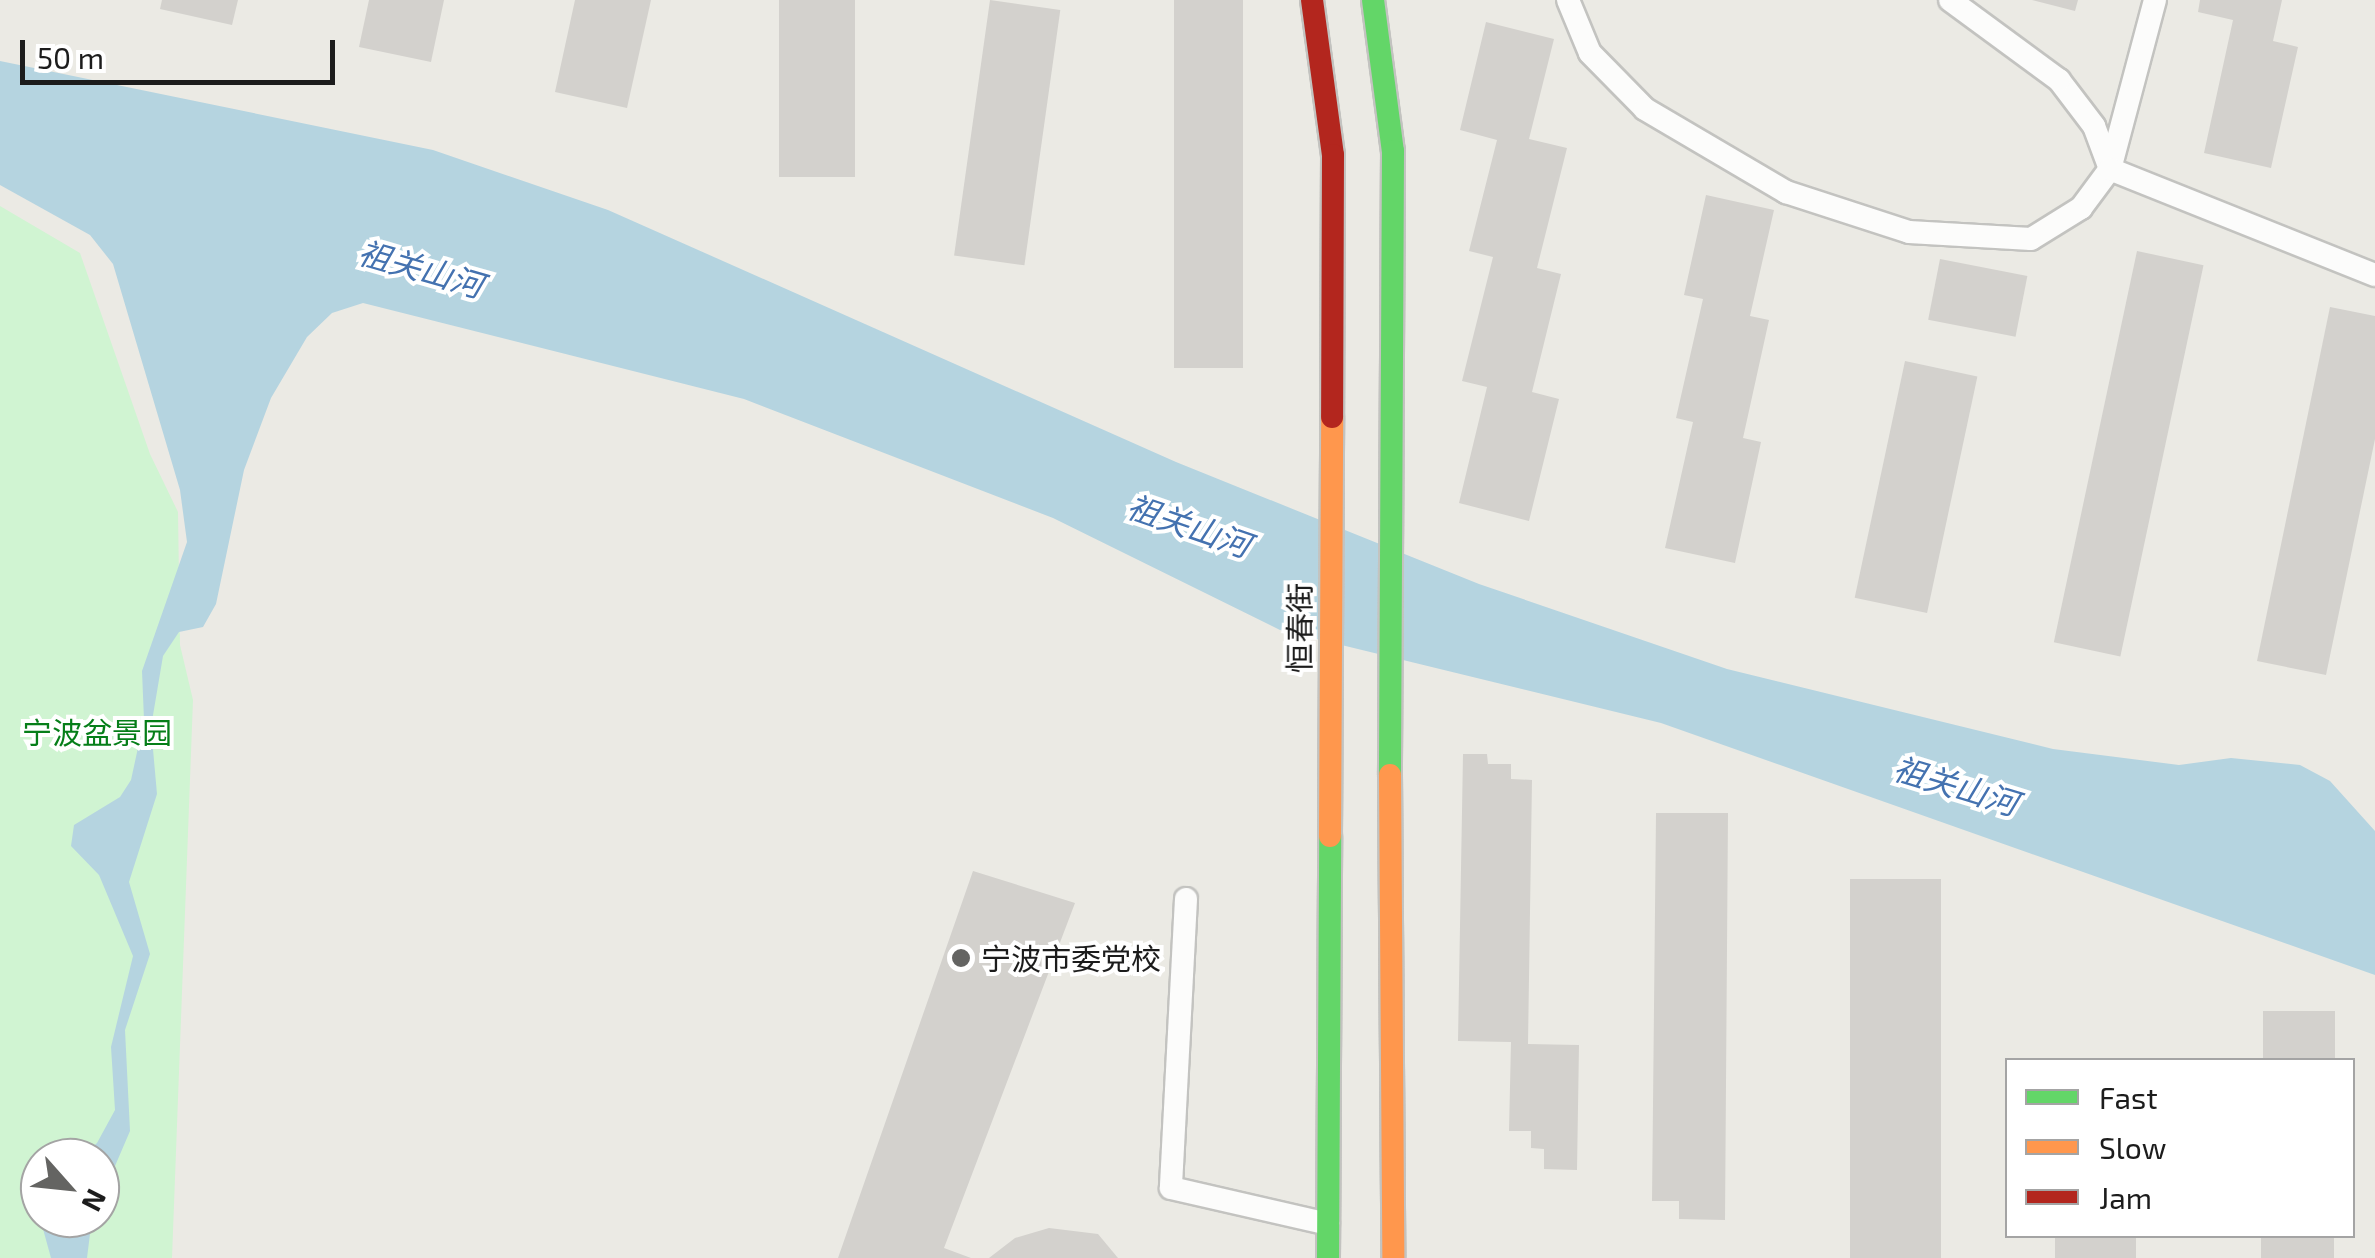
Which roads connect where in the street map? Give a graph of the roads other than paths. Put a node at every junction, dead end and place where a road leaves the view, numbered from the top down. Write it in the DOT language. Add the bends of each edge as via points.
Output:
graph roads {
  1 [pos="1312,0"];
  2 [pos="1373,0"];
  3 [pos="1568,0"];
  4 [pos="1950,0"];
  5 [pos="2155,0"];
  6 [pos="2110,169"];
  7 [pos="2375,275"];
  8 [pos="1186,898"];
  9 [pos="1328,1224"];
  10 [pos="1393,1253"];
  11 [pos="1328,1258"];
  12 [pos="1418,1258"];
  1 -- 9 [label="main road, 恒春街" via="1333,155"];
  2 -- 10 [label="main road" via="1393,150 1387,409"];
  3 -- 6 [label="lane" via="1590,53 1645,109 1786,192 1909,232 2031,239 2081,208"];
  4 -- 6 [label="lane" via="2060,80 2094,126"];
  5 -- 6 [label="lane"];
  6 -- 7 [label="lane"];
  8 -- 9 [label="lane" via="1172,1188"];
  9 -- 10 [label="main road"];
  9 -- 11 [label="main road, 恒春街"];
  10 -- 12 [label="main road"];
}
